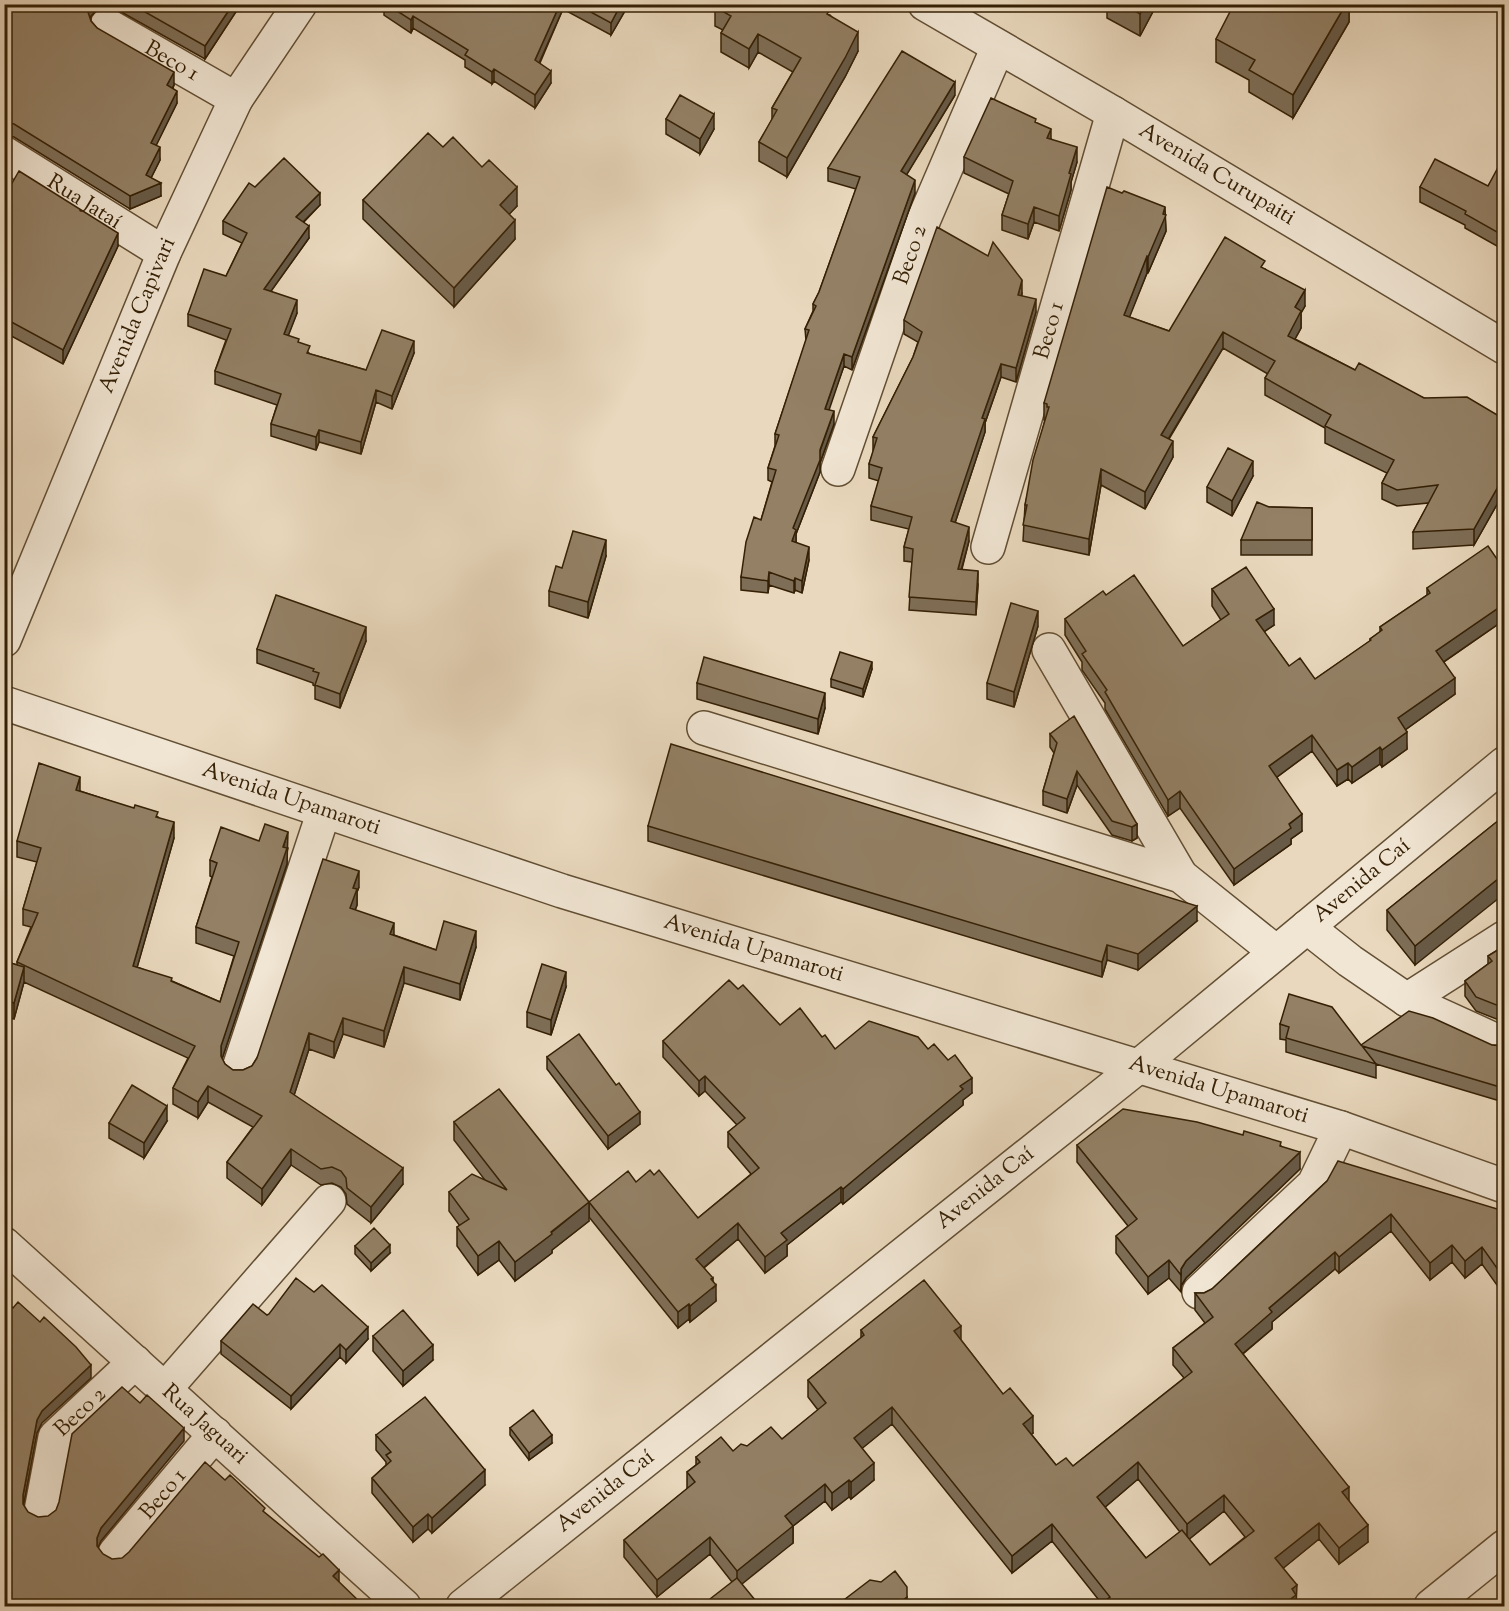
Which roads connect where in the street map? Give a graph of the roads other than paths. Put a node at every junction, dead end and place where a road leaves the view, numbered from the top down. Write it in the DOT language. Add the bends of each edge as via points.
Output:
graph roads {
  1 [pos="300,4"];
  2 [pos="925,4"];
  3 [pos="107,24"];
  4 [pos="998,47"];
  5 [pos="236,99"];
  6 [pos="1113,113"];
  7 [pos="4,153"];
  8 [pos="164,253"];
  9 [pos="1504,347"];
  10 [pos="838,469"];
  11 [pos="988,547"];
  12 [pos="4,640"];
  13 [pos="1049,650"];
  14 [pos="4,703"];
  15 [pos="704,728"];
  16 [pos="1504,764"];
  17 [pos="324,811"];
  18 [pos="1181,876"];
  19 [pos="1307,927"];
  20 [pos="1504,938"];
  21 [pos="1276,952"];
  22 [pos="1407,1000"];
  23 [pos="1504,1042"];
  24 [pos="1139,1066"];
  25 [pos="239,1068"];
  26 [pos="1341,1128"];
  27 [pos="1504,1186"];
  28 [pos="329,1201"];
  29 [pos="4,1244"];
  30 [pos="1199,1292"];
  31 [pos="135,1362"];
  32 [pos="165,1389"];
  33 [pos="214,1434"];
  34 [pos="41,1511"];
  35 [pos="1504,1547"];
  36 [pos="115,1553"];
  37 [pos="404,1606"];
  38 [pos="464,1606"];
  39 [pos="1431,1606"];
  1 -- 5 [label="street, Avenida Capivari"];
  2 -- 4 [label="street, Avenida Curupaiti"];
  3 -- 5 [label="street, Beco 1"];
  4 -- 6 [label="street, Avenida Curupaiti"];
  4 -- 10 [label="street, Beco 2" via="924,219"];
  5 -- 8 [label="street, Avenida Capivari"];
  6 -- 9 [label="street, Avenida Curupaiti"];
  6 -- 11 [label="street, Beco 1"];
  7 -- 8 [label="street, Rua Jataí"];
  8 -- 12 [label="street, Avenida Capivari"];
  13 -- 18 [label="street"];
  14 -- 17 [label="street, Avenida Upamaroti"];
  15 -- 18 [label="street"];
  16 -- 19 [label="street, Avenida Caí"];
  17 -- 24 [label="street, Avenida Upamaroti" via="562,891"];
  17 -- 25 [label="street"];
  18 -- 21 [label="street"];
  19 -- 21 [label="street, Avenida Caí"];
  19 -- 22 [label="street"];
  20 -- 22 [label="street"];
  21 -- 24 [label="street, Avenida Caí"];
  22 -- 23 [label="street"];
  24 -- 26 [label="street, Avenida Upamaroti"];
  24 -- 38 [label="street, Avenida Caí"];
  26 -- 27 [label="street, Avenida Upamaroti"];
  26 -- 30 [label="street" via="1314,1184"];
  28 -- 32 [label="street"];
  29 -- 31 [label="street, Rua Jaguari"];
  31 -- 32 [label="street, Rua Jaguari"];
  31 -- 34 [label="street, Beco 2" via="55,1437"];
  32 -- 33 [label="street, Rua Jaguari"];
  33 -- 36 [label="street, Beco 1"];
  33 -- 37 [label="street, Rua Jaguari"];
  35 -- 39 [label="street"];
}
